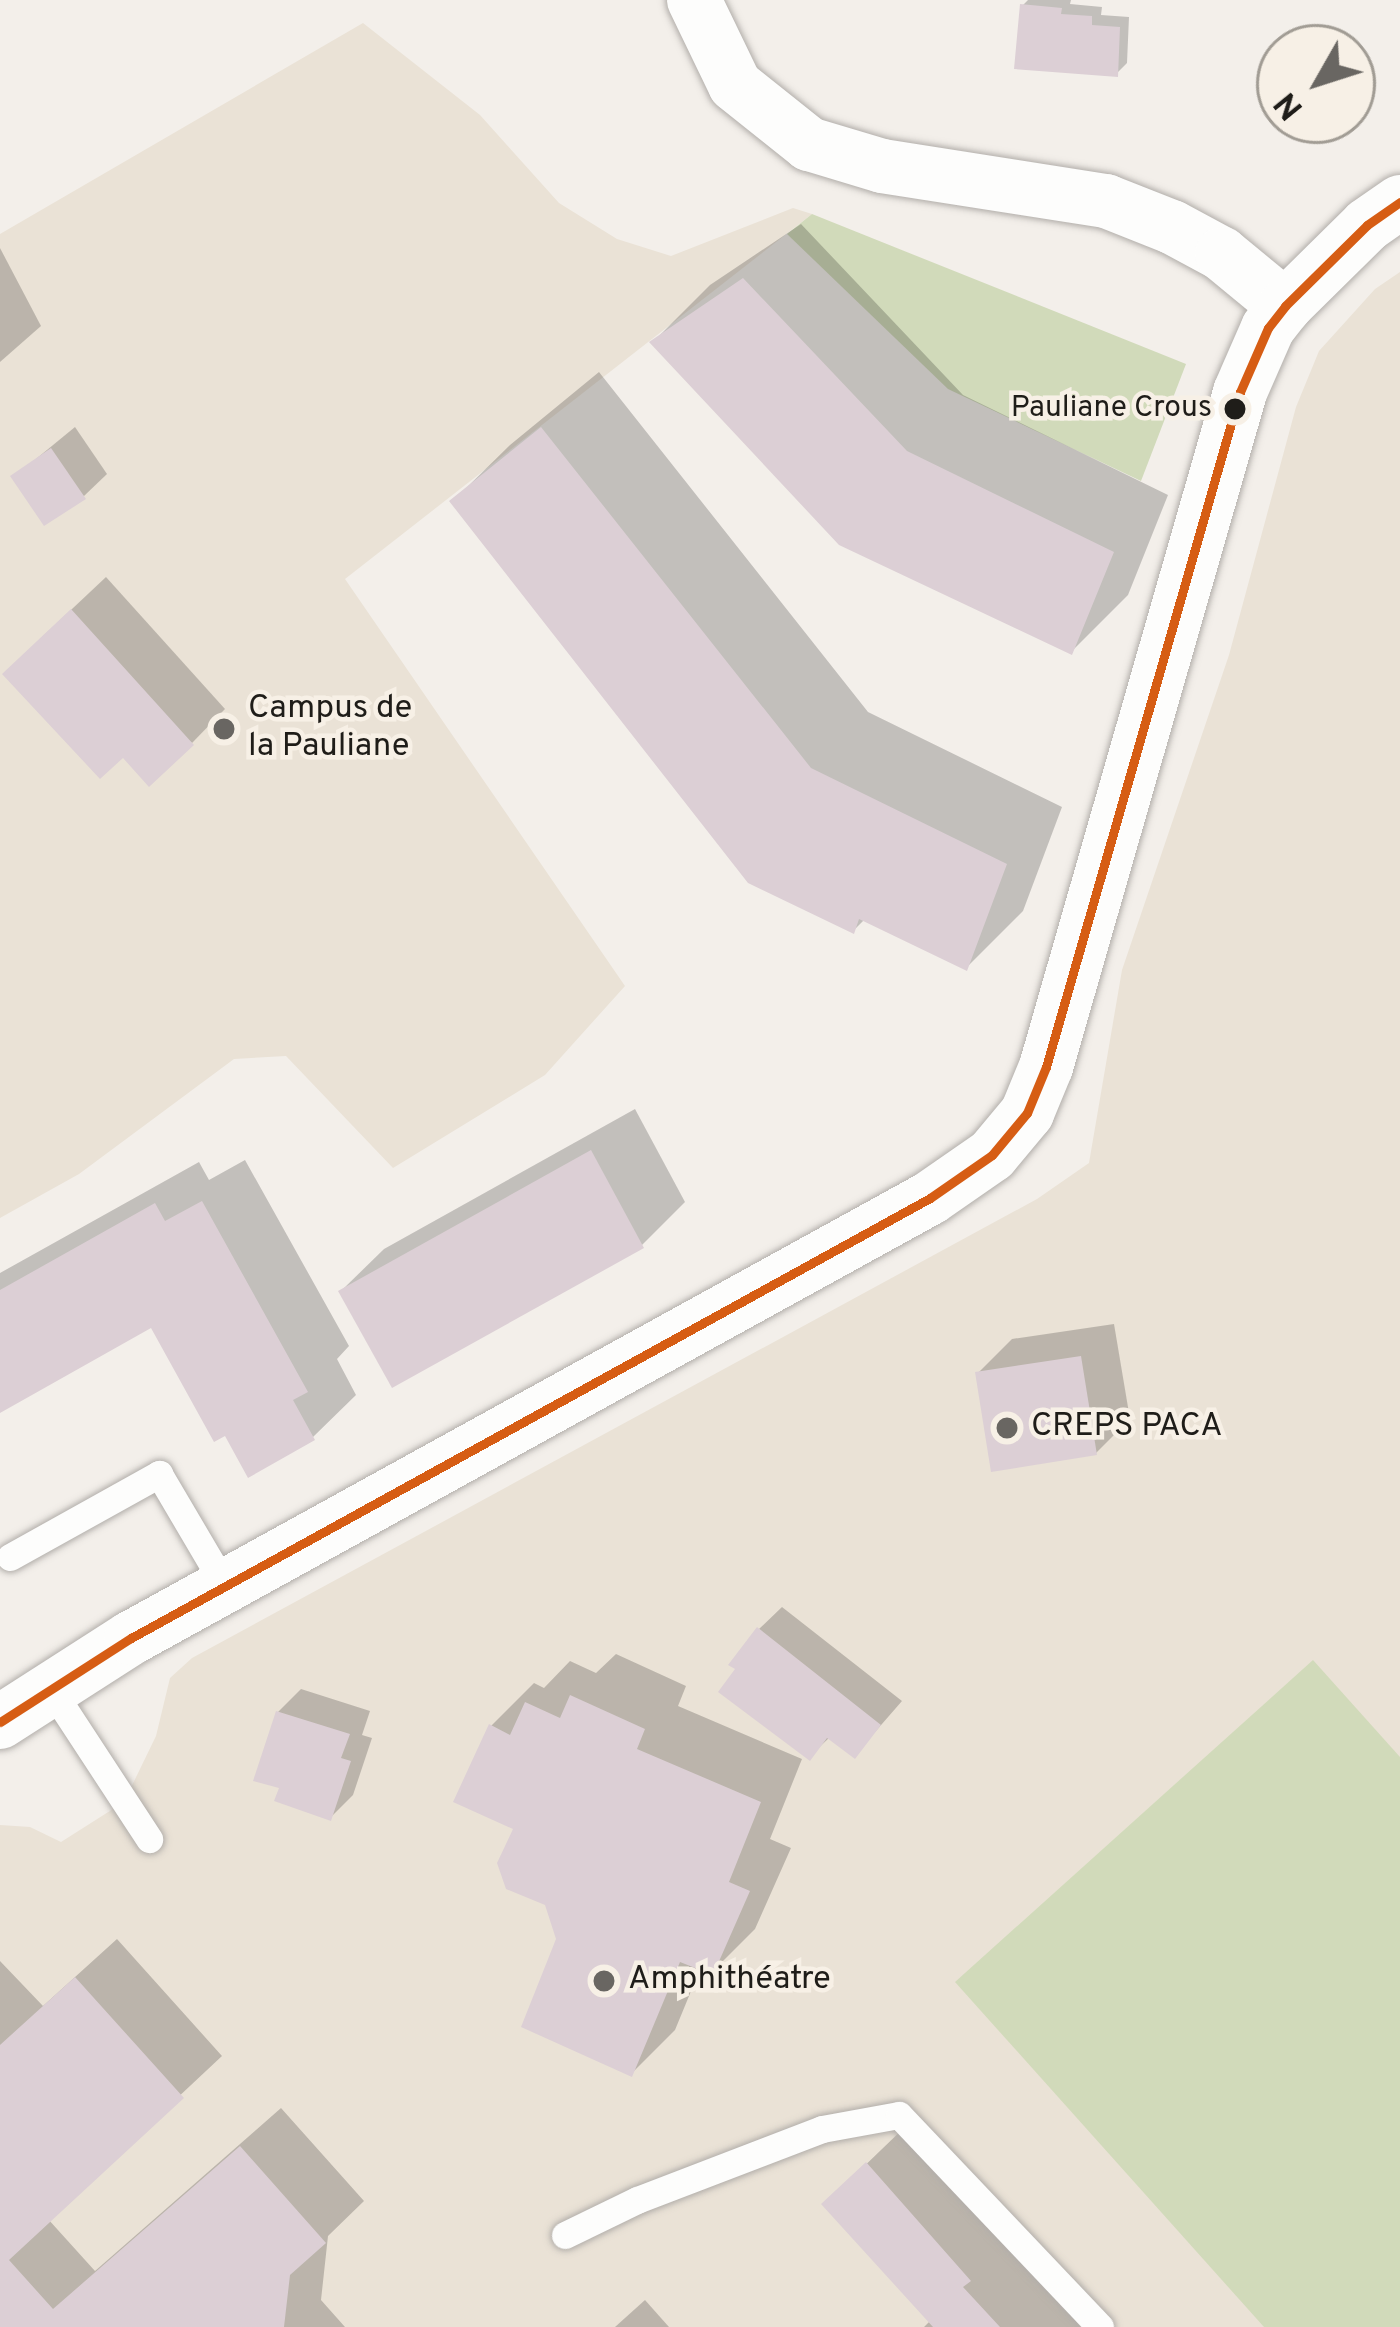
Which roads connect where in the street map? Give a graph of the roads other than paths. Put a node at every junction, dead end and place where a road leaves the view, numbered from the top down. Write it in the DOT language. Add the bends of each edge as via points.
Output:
graph roads {
  1 [pos="694,0"];
  2 [pos="1400,202"];
  3 [pos="1285,306"];
  4 [pos="10,1557"];
  5 [pos="226,1586"];
  6 [pos="49,1686"];
  7 [pos="0,1721"];
  8 [pos="149,1839"];
  9 [pos="565,2235"];
  10 [pos="1100,2327"];
  1 -- 3 [label="street" via="735,86 809,144 882,166 1106,201 1222,254"];
  2 -- 3 [label="street"];
  3 -- 5 [label="street" via="1240,392 1027,1113 992,1155 930,1198"];
  4 -- 5 [label="lane" via="159,1474"];
  5 -- 6 [label="street"];
  6 -- 7 [label="street"];
  6 -- 8 [label="lane"];
  9 -- 10 [label="lane" via="822,2128 899,2115"];
}
